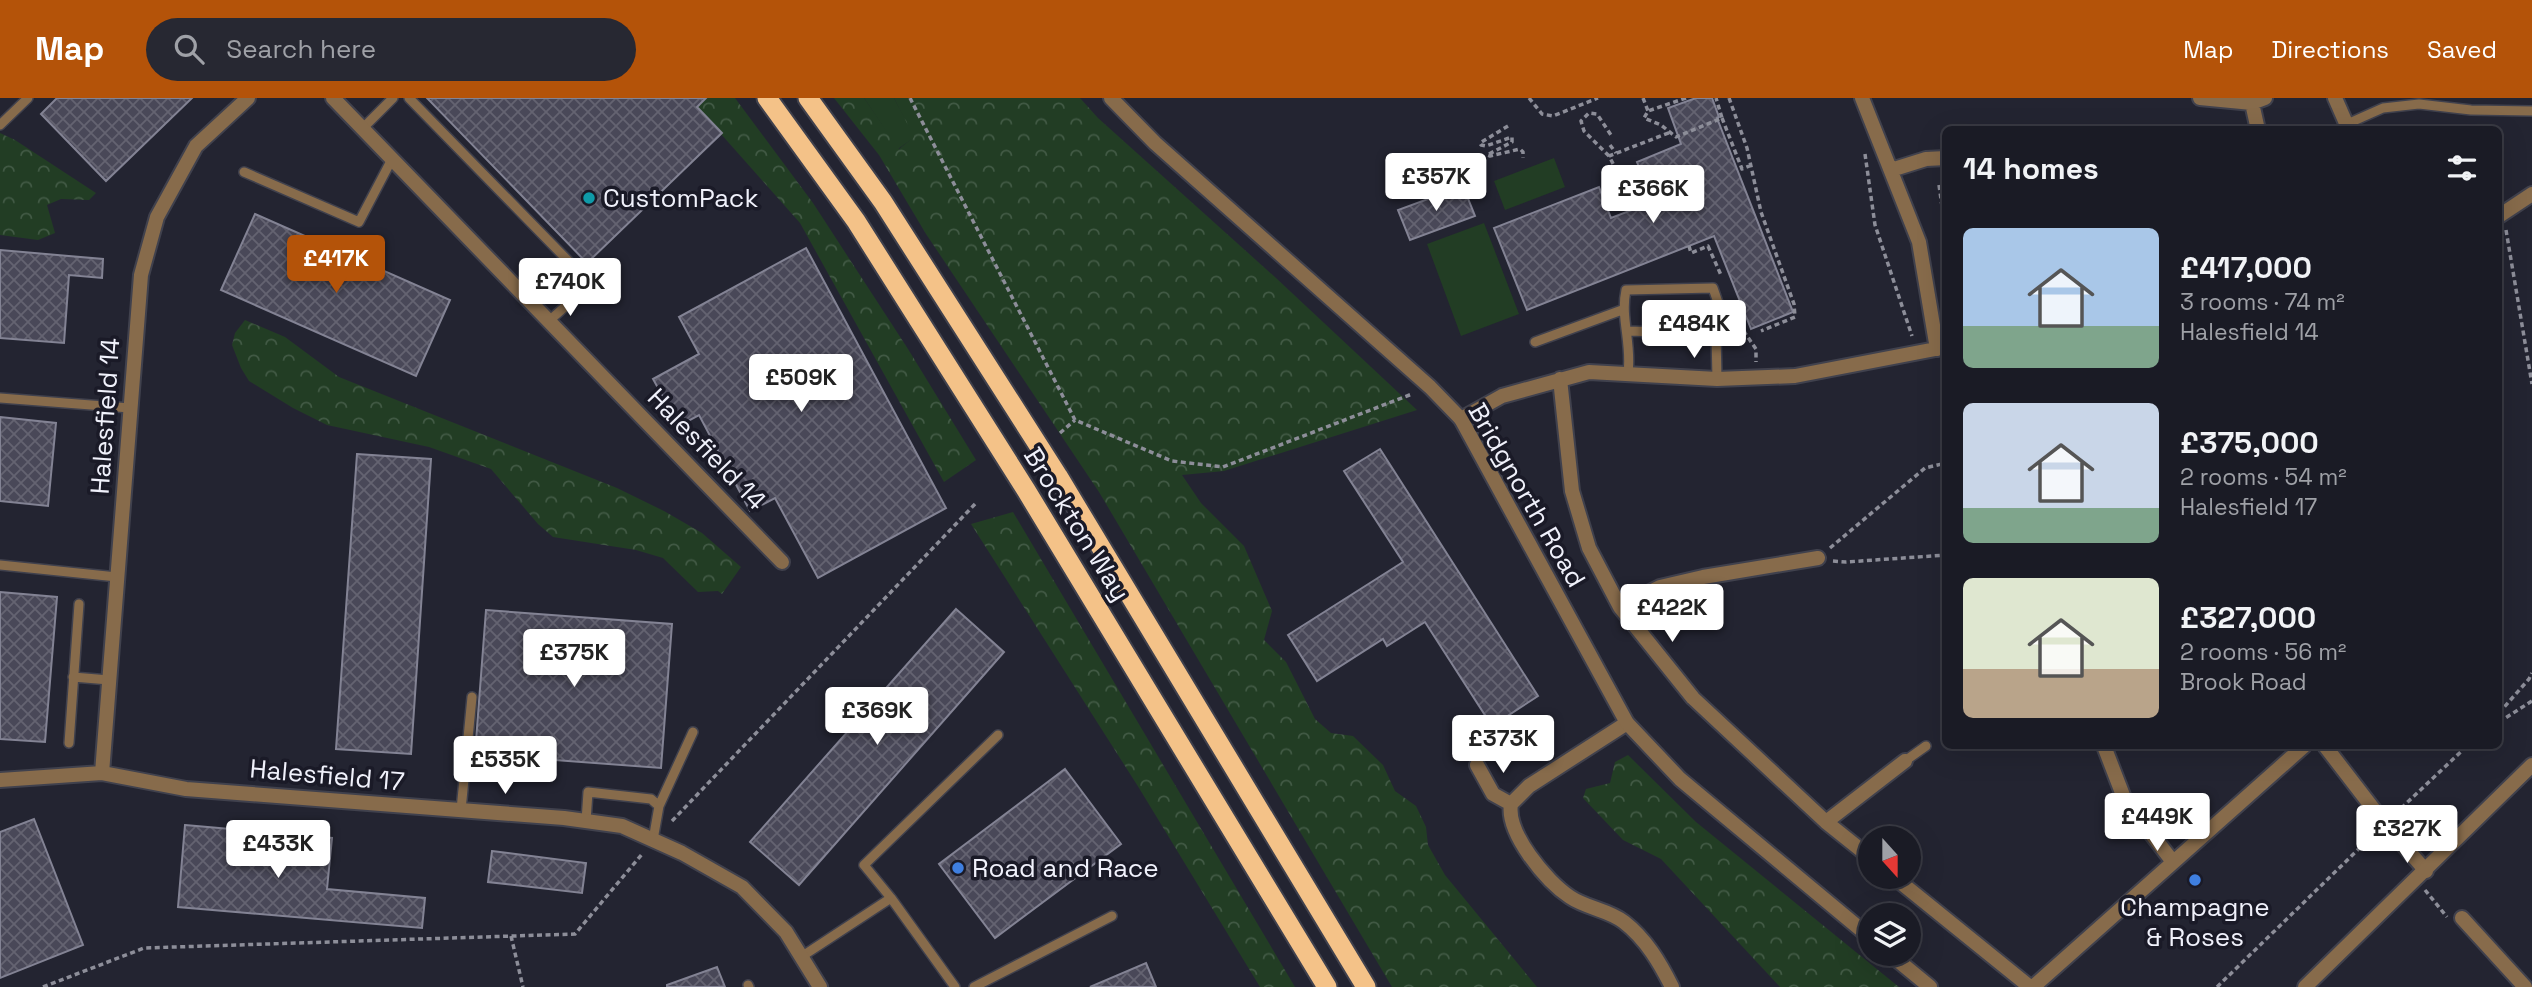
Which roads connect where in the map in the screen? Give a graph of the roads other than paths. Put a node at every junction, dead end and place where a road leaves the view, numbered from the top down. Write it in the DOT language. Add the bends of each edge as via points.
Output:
graph roads {
  1 [pos="28,98"];
  2 [pos="248,98"];
  3 [pos="333,98"];
  4 [pos="393,98"];
  5 [pos="409,98"];
  6 [pos="767,98"];
  7 [pos="808,98"];
  8 [pos="1111,98"];
  9 [pos="1862,98"];
  10 [pos="2200,98"];
  11 [pos="2335,98"];
  12 [pos="2258,100"];
  13 [pos="2532,111"];
  14 [pos="0,125"];
  15 [pos="2258,126"];
  16 [pos="2348,126"];
  17 [pos="2350,126"];
  18 [pos="362,129"];
  19 [pos="1942,158"];
  20 [pos="392,159"];
  21 [pos="1891,170"];
  22 [pos="244,172"];
  23 [pos="2532,194"];
  24 [pos="2502,214"];
  25 [pos="1622,310"];
  26 [pos="549,321"];
  27 [pos="1629,331"];
  28 [pos="1716,334"];
  29 [pos="1535,342"];
  30 [pos="1941,348"];
  31 [pos="1628,373"];
  32 [pos="1560,379"];
  33 [pos="1717,379"];
  34 [pos="0,398"];
  35 [pos="130,408"];
  36 [pos="1461,419"];
  37 [pos="1818,558"];
  38 [pos="782,562"];
  39 [pos="0,565"];
  40 [pos="117,577"];
  41 [pos="79,604"];
  42 [pos="1620,607"];
  43 [pos="73,677"];
  44 [pos="109,680"];
  45 [pos="472,697"];
  46 [pos="1627,723"];
  47 [pos="693,732"];
  48 [pos="998,735"];
  49 [pos="69,743"];
  50 [pos="1926,746"];
  51 [pos="2105,749"];
  52 [pos="2301,749"];
  53 [pos="2327,749"];
  54 [pos="1905,761"];
  55 [pos="1477,765"];
  56 [pos="2532,765"];
  57 [pos="102,772"];
  58 [pos="0,780"];
  59 [pos="1511,804"];
  60 [pos="659,806"];
  61 [pos="461,810"];
  62 [pos="586,821"];
  63 [pos="1826,822"];
  64 [pos="653,840"];
  65 [pos="1858,848"];
  66 [pos="2173,862"];
  67 [pos="2421,876"];
  68 [pos="1909,889"];
  69 [pos="891,898"];
  70 [pos="1112,916"];
  71 [pos="2462,918"];
  72 [pos="1858,927"];
  73 [pos="802,957"];
  74 [pos="1905,966"];
  75 [pos="820,987"];
  76 [pos="955,987"];
  77 [pos="974,987"];
  78 [pos="1327,987"];
  79 [pos="1366,987"];
  80 [pos="1672,987"];
  81 [pos="1930,987"];
  82 [pos="2032,987"];
  83 [pos="2305,987"];
  84 [pos="2525,987"];
  1 -- 14 [label="lane"];
  2 -- 35 [label="street, Halesfield 14" via="195,146 157,217 141,275"];
  3 -- 18 [label="street, Halesfield 14"];
  4 -- 18 [label="lane"];
  5 -- 26 [label="lane" via="583,276 579,291"];
  6 -- 78 [label="highway, Brockton Way" via="856,221"];
  7 -- 79 [label="highway, Brockton Way" via="883,202 1058,476"];
  8 -- 36 [label="street, Bridgnorth Road"];
  9 -- 21 [label="street"];
  10 -- 12 [label="street"];
  11 -- 16 [label="street"];
  12 -- 15 [label="street"];
  13 -- 17 [label="lane" via="2419,104 2383,108"];
  18 -- 20 [label="street, Halesfield 14"];
  19 -- 21 [label="street"];
  20 -- 22 [label="lane" via="359,222"];
  20 -- 26 [label="street, Halesfield 14"];
  21 -- 30 [label="street" via="1919,242"];
  23 -- 24 [label="street"];
  25 -- 27 [label="lane"];
  25 -- 28 [label="lane" via="1626,290 1713,288 1722,314"];
  25 -- 29 [label="lane"];
  26 -- 38 [label="street, Halesfield 14"];
  27 -- 28 [label="lane"];
  27 -- 31 [label="lane"];
  28 -- 33 [label="lane"];
  30 -- 33 [label="street" via="1795,376"];
  31 -- 32 [label="street" via="1589,372"];
  31 -- 33 [label="street"];
  32 -- 36 [label="street" via="1502,396"];
  32 -- 42 [label="street" via="1572,491 1589,548"];
  34 -- 35 [label="lane"];
  35 -- 40 [label="street, Halesfield 14"];
  36 -- 46 [label="street, Bridgnorth Road"];
  37 -- 42 [label="street" via="1660,587"];
  39 -- 40 [label="lane"];
  40 -- 44 [label="street, Halesfield 14"];
  41 -- 43 [label="lane"];
  42 -- 63 [label="street" via="1692,698"];
  43 -- 44 [label="lane"];
  43 -- 49 [label="lane"];
  44 -- 57 [label="street, Halesfield 14"];
  45 -- 61 [label="lane"];
  46 -- 59 [label="street" via="1530,786"];
  46 -- 72 [label="street, Bridgnorth Road" via="1680,779"];
  47 -- 60 [label="lane"];
  48 -- 69 [label="lane" via="864,865"];
  50 -- 54 [label="lane"];
  51 -- 66 [label="street" via="2124,798"];
  52 -- 66 [label="street"];
  53 -- 67 [label="street"];
  54 -- 63 [label="street"];
  55 -- 59 [label="street" via="1493,794"];
  56 -- 67 [label="street"];
  57 -- 58 [label="street, Halesfield 17"];
  57 -- 61 [label="street, Halesfield 17" via="186,789"];
  59 -- 80 [label="street" via="1514,827 1542,874 1570,898 1623,921 1658,957"];
  60 -- 62 [label="lane" via="650,799 588,792"];
  60 -- 64 [label="lane"];
  61 -- 62 [label="street, Halesfield 17"];
  62 -- 64 [label="street, Halesfield 17" via="622,826"];
  63 -- 65 [label="street"];
  64 -- 73 [label="street, Halesfield 17" via="742,887 786,932"];
  66 -- 82 [label="street"];
  67 -- 83 [label="street"];
  68 -- 82 [label="street"];
  69 -- 73 [label="lane"];
  69 -- 76 [label="lane"];
  70 -- 77 [label="lane"];
  71 -- 84 [label="street"];
  73 -- 75 [label="street, Halesfield 17"];
  74 -- 81 [label="street"];
}
